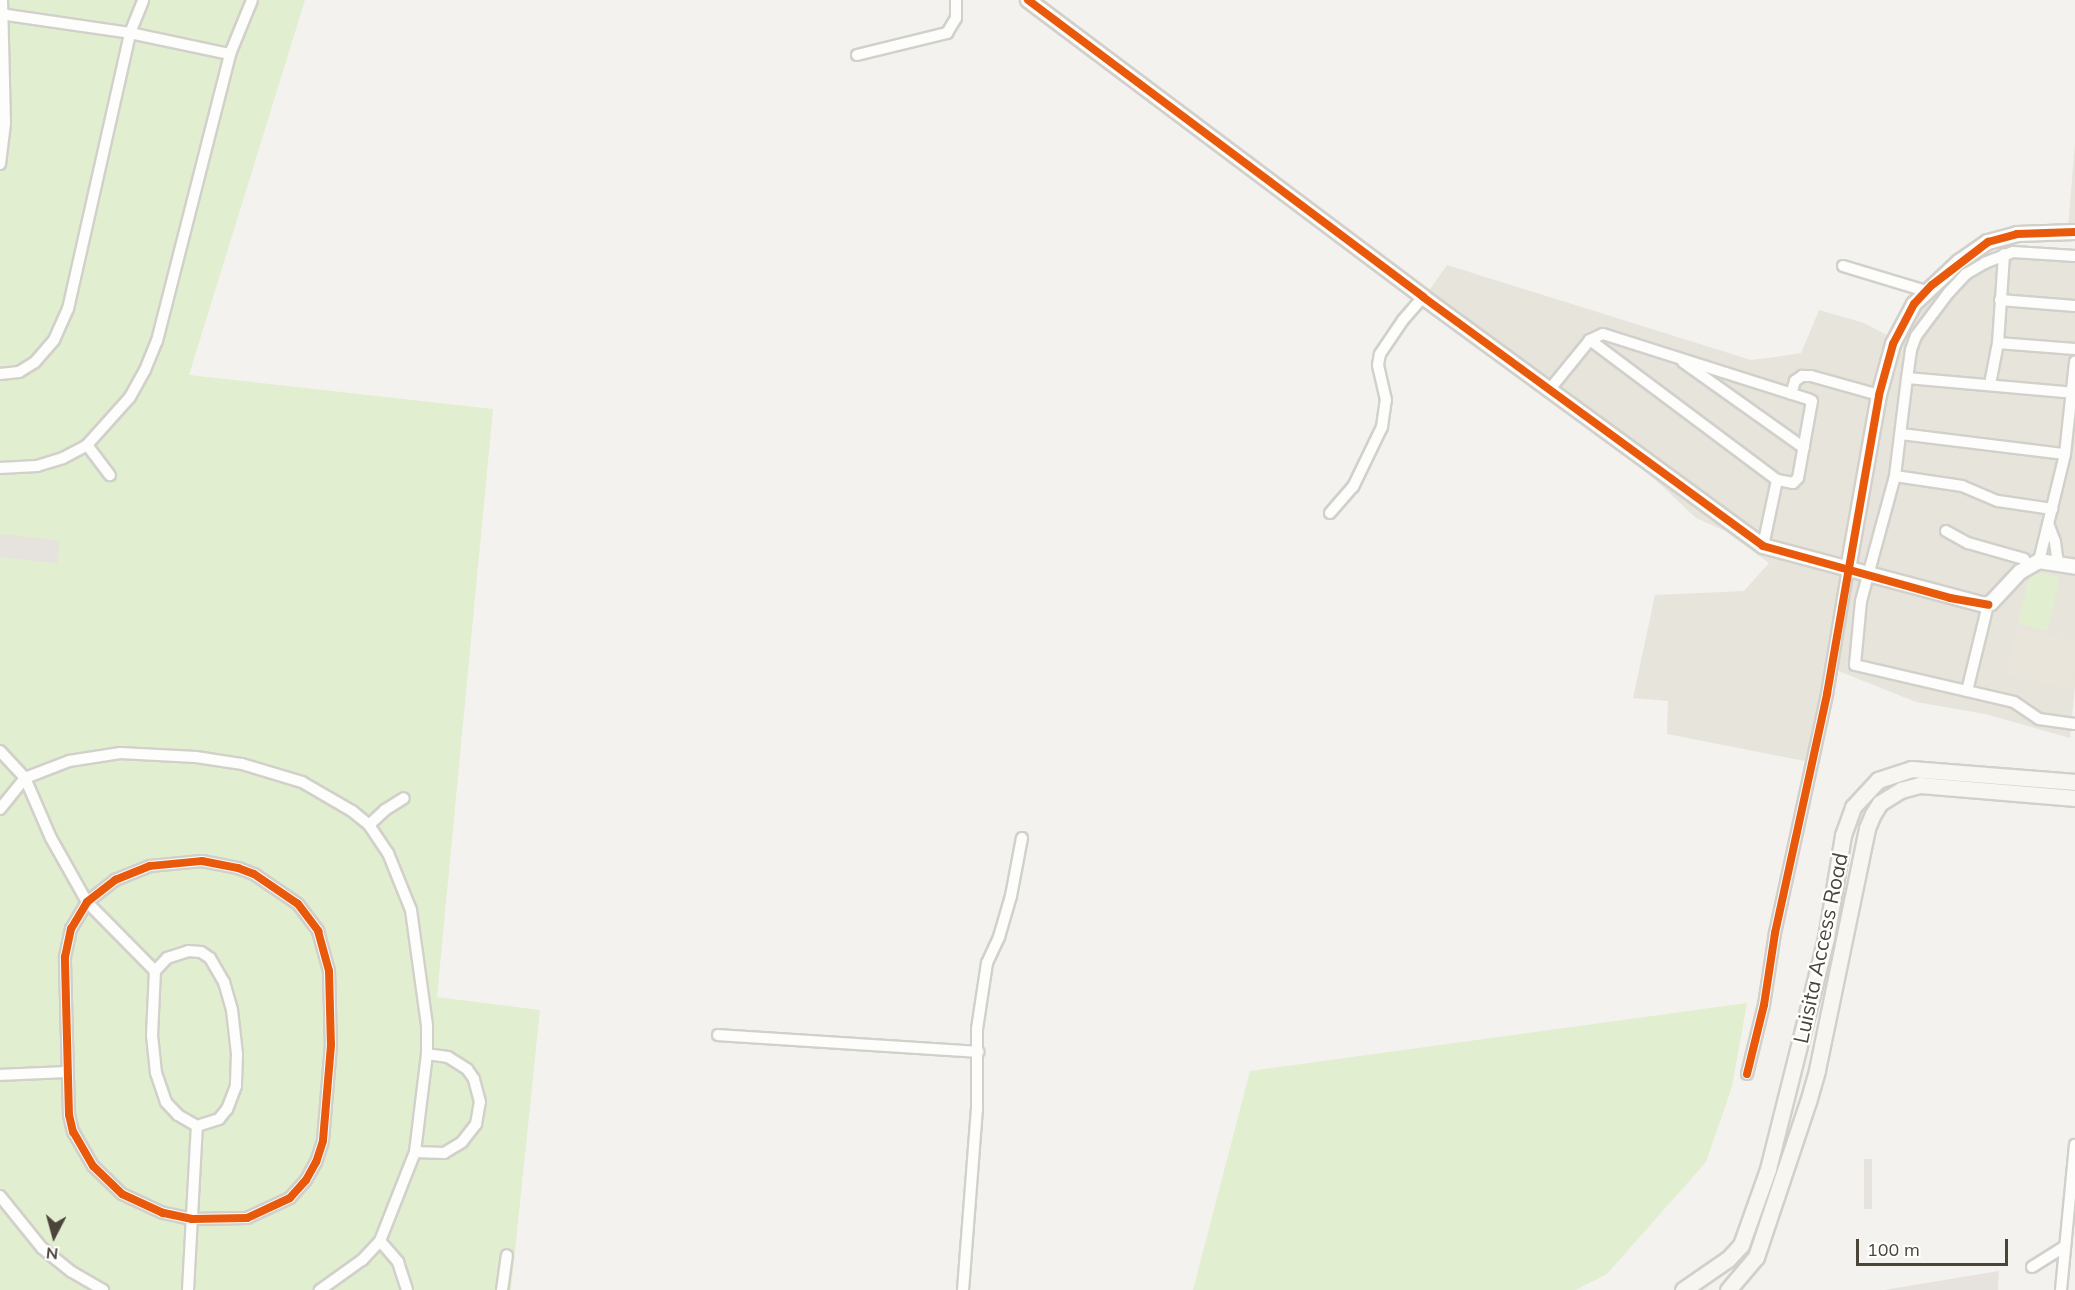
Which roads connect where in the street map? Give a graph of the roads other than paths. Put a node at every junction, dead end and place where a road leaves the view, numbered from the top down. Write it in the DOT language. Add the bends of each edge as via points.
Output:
graph roads {
  1 [pos="2,0"];
  2 [pos="143,0"];
  3 [pos="252,0"];
  4 [pos="956,0"];
  5 [pos="1028,0"];
  6 [pos="1,14"];
  7 [pos="130,33"];
  8 [pos="230,54"];
  9 [pos="857,55"];
  10 [pos="0,164"];
  11 [pos="2075,232"];
  12 [pos="2004,254"];
  13 [pos="2075,256"];
  14 [pos="1843,266"];
  15 [pos="1926,291"];
  16 [pos="1423,297"];
  17 [pos="2000,300"];
  18 [pos="2075,306"];
  19 [pos="1590,339"];
  20 [pos="1998,343"];
  21 [pos="2075,349"];
  22 [pos="1673,355"];
  23 [pos="2075,362"];
  24 [pos="0,374"];
  25 [pos="1907,378"];
  26 [pos="1990,384"];
  27 [pos="1550,389"];
  28 [pos="2073,393"];
  29 [pos="1791,394"];
  30 [pos="1879,394"];
  31 [pos="1901,434"];
  32 [pos="87,444"];
  33 [pos="1804,448"];
  34 [pos="2066,454"];
  35 [pos="0,468"];
  36 [pos="110,475"];
  37 [pos="1895,476"];
  38 [pos="1778,480"];
  39 [pos="2052,509"];
  40 [pos="1330,513"];
  41 [pos="2049,526"];
  42 [pos="1946,531"];
  43 [pos="1763,546"];
  44 [pos="2033,564"];
  45 [pos="2058,564"];
  46 [pos="2075,567"];
  47 [pos="1848,569"];
  48 [pos="1867,576"];
  49 [pos="1988,605"];
  50 [pos="1967,691"];
  51 [pos="2075,724"];
  52 [pos="0,751"];
  53 [pos="25,778"];
  54 [pos="2075,782"];
  55 [pos="404,798"];
  56 [pos="2075,798"];
  57 [pos="0,809"];
  58 [pos="369,825"];
  59 [pos="1022,838"];
  60 [pos="87,902"];
  61 [pos="155,971"];
  62 [pos="718,1035"];
  63 [pos="978,1052"];
  64 [pos="427,1054"];
  65 [pos="67,1072"];
  66 [pos="1747,1074"];
  67 [pos="0,1075"];
  68 [pos="197,1126"];
  69 [pos="2075,1145"];
  70 [pos="416,1152"];
  71 [pos="0,1197"];
  72 [pos="192,1219"];
  73 [pos="380,1241"];
  74 [pos="2064,1247"];
  75 [pos="507,1255"];
  76 [pos="2032,1267"];
  77 [pos="103,1290"];
  78 [pos="188,1290"];
  79 [pos="320,1290"];
  80 [pos="407,1290"];
  81 [pos="502,1290"];
  82 [pos="963,1290"];
  83 [pos="1683,1290"];
  84 [pos="1728,1290"];
  85 [pos="2061,1290"];
  1 -- 6 [label="street"];
  2 -- 7 [label="street"];
  3 -- 8 [label="street"];
  4 -- 9 [label="street" via="956,18 947,33"];
  5 -- 16 [label="street"];
  6 -- 7 [label="street"];
  6 -- 10 [label="street" via="6,123"];
  7 -- 8 [label="street"];
  7 -- 24 [label="street" via="68,309 54,340 35,362 19,372"];
  8 -- 32 [label="street" via="157,341 130,397"];
  11 -- 15 [label="street" via="2017,234 1988,242"];
  12 -- 13 [label="street"];
  12 -- 17 [label="street"];
  12 -- 25 [label="street" via="1966,274 1949,292 1916,336"];
  14 -- 15 [label="street"];
  15 -- 30 [label="street" via="1914,304 1893,344"];
  16 -- 27 [label="street"];
  16 -- 40 [label="street" via="1380,354 1378,364 1386,400 1382,427 1353,487"];
  17 -- 18 [label="street"];
  17 -- 20 [label="street"];
  19 -- 22 [label="street" via="1612,335"];
  19 -- 27 [label="street"];
  19 -- 38 [label="street"];
  20 -- 21 [label="street"];
  20 -- 26 [label="street"];
  22 -- 29 [label="street"];
  22 -- 33 [label="street"];
  23 -- 28 [label="street"];
  25 -- 26 [label="street"];
  25 -- 31 [label="street"];
  26 -- 28 [label="street"];
  27 -- 43 [label="street"];
  28 -- 34 [label="street"];
  29 -- 30 [label="street" via="1795,381 1811,376"];
  29 -- 33 [label="street" via="1812,401"];
  30 -- 47 [label="street"];
  31 -- 34 [label="street"];
  31 -- 37 [label="street"];
  32 -- 35 [label="street" via="63,458"];
  32 -- 36 [label="street"];
  33 -- 38 [label="street" via="1798,478 1793,483"];
  34 -- 39 [label="street"];
  37 -- 39 [label="street" via="1962,486 1998,501"];
  37 -- 48 [label="street"];
  38 -- 43 [label="street"];
  39 -- 41 [label="street"];
  41 -- 44 [label="street"];
  41 -- 45 [label="street"];
  42 -- 44 [label="street" via="1968,543"];
  43 -- 47 [label="street"];
  44 -- 45 [label="street"];
  44 -- 49 [label="street"];
  45 -- 46 [label="street"];
  47 -- 48 [label="street"];
  47 -- 66 [label="street" via="1827,694"];
  48 -- 49 [label="street"];
  48 -- 50 [label="street" via="1855,665"];
  49 -- 50 [label="street"];
  50 -- 51 [label="street" via="2014,702 2039,719"];
  52 -- 53 [label="street"];
  53 -- 57 [label="street"];
  53 -- 58 [label="street" via="94,756 120,753 196,757 242,764 302,782"];
  53 -- 60 [label="street" via="51,838"];
  54 -- 83 [label="main road, Luisita Access Road" via="1911,769 1878,780 1853,807 1843,835 1826,938 1768,1169 1741,1245 1728,1259"];
  55 -- 58 [label="street"];
  56 -- 84 [label="main road, Luisita Access Road" via="1920,784 1900,790 1880,803 1867,828 1808,1102 1756,1257"];
  58 -- 64 [label="street" via="388,853 411,910 424,997"];
  59 -- 63 [label="street" via="1011,896 987,963 977,1029"];
  60 -- 61 [label="street"];
  60 -- 65 [label="street" via="71,929 65,957"];
  60 -- 72 [label="street" via="115,880 150,866 219,863 254,874 298,904 318,931 323,946 332,995 331,1045 323,1141 316,1162 290,1198 269,1208 247,1218"];
  61 -- 68 [label="street" via="152,1036 160,1088 172,1109"];
  61 -- 68 [label="street" via="176,953 201,952 210,958 225,982 237,1054 236,1086 233,1099 219,1119"];
  62 -- 63 [label="street"];
  63 -- 82 [label="street"];
  64 -- 70 [label="street"];
  64 -- 70 [label="street" via="448,1057 467,1069 480,1102 476,1124 462,1143 444,1154"];
  65 -- 67 [label="street"];
  65 -- 72 [label="street" via="73,1132 93,1166 122,1194 163,1213"];
  68 -- 72 [label="street"];
  69 -- 74 [label="street"];
  70 -- 73 [label="street"];
  71 -- 77 [label="street" via="42,1248"];
  72 -- 78 [label="street"];
  73 -- 79 [label="street" via="362,1260"];
  73 -- 80 [label="street" via="398,1262"];
  74 -- 76 [label="street"];
  74 -- 85 [label="street"];
  75 -- 81 [label="street"];
}
